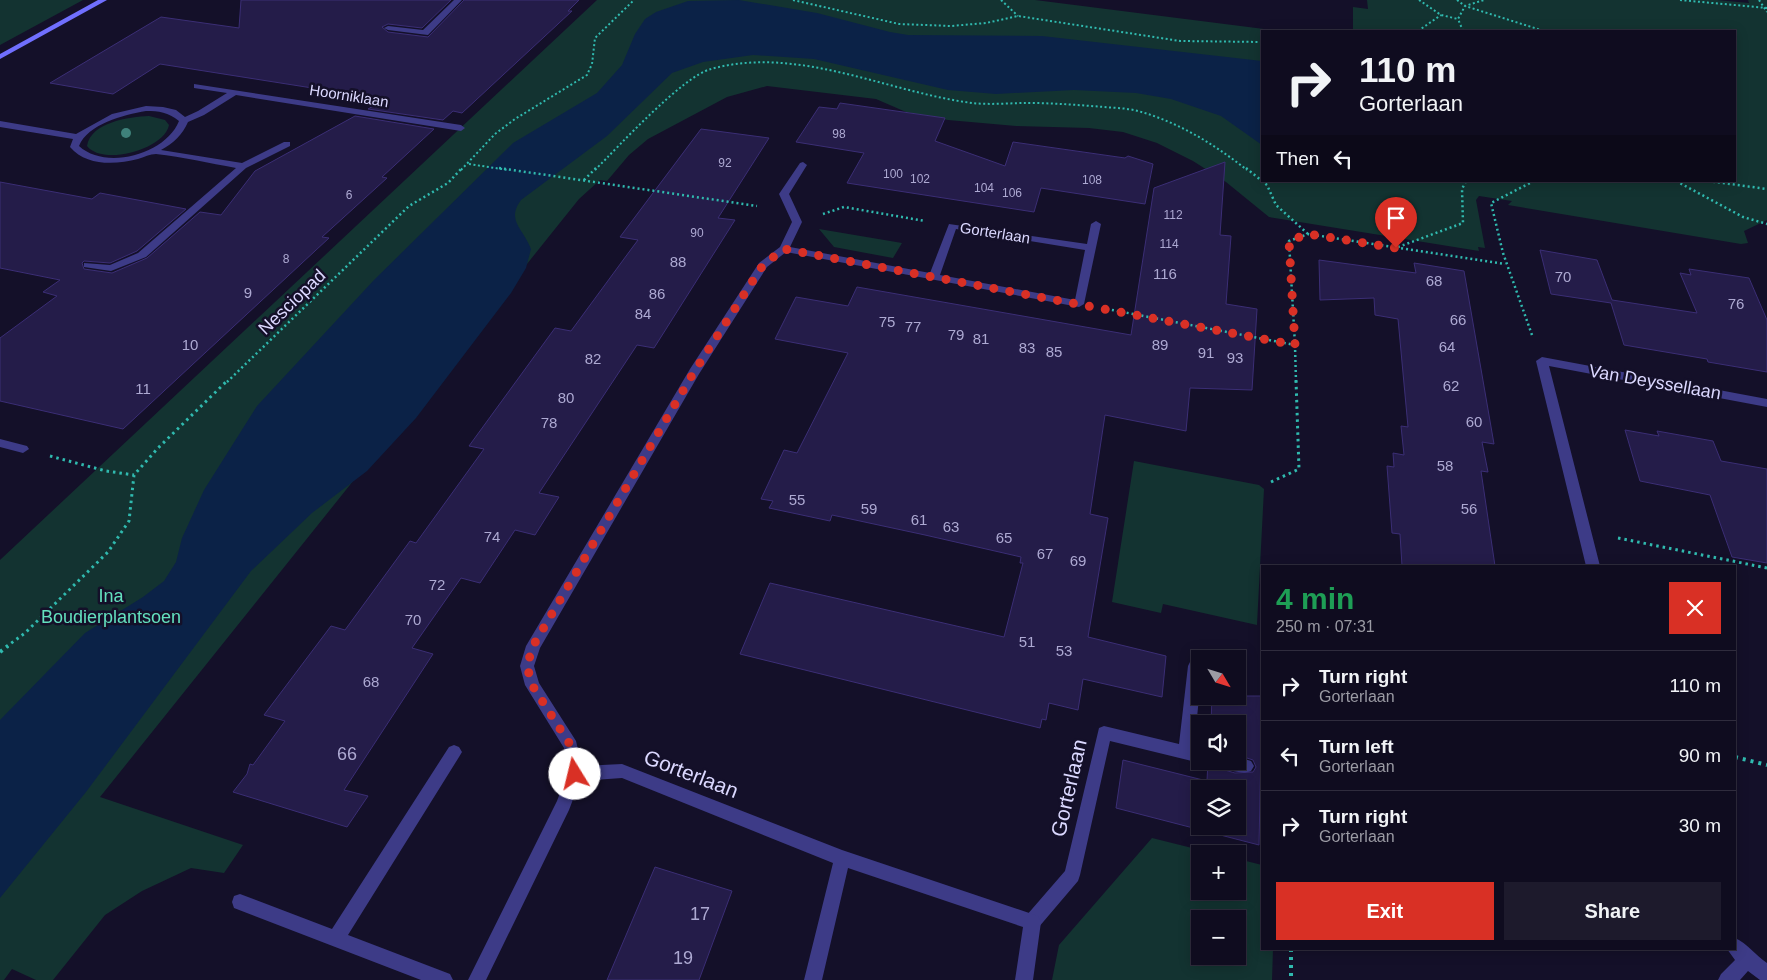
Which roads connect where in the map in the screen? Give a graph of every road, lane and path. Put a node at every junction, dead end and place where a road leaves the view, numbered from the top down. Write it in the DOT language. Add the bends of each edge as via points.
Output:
graph roads {
  1 [pos="103,0"];
  2 [pos="458,0"];
  3 [pos="634,0"];
  4 [pos="793,0"];
  5 [pos="1001,0"];
  6 [pos="1419,0"];
  7 [pos="1457,0"];
  8 [pos="1484,0"];
  9 [pos="1680,0"];
  10 [pos="1759,0"];
  11 [pos="1466,6"];
  12 [pos="1766,8"];
  13 [pos="1767,12"];
  14 [pos="1441,15"];
  15 [pos="1018,16"];
  16 [pos="1458,19"];
  17 [pos="388,28"];
  18 [pos="1419,30"];
  19 [pos="1463,30"];
  20 [pos="1541,30"];
  21 [pos="1261,42"];
  22 [pos="0,57"];
  23 [pos="197,86"];
  24 [pos="233,93"];
  25 [pos="184,120"];
  26 [pos="0,124"];
  27 [pos="461,128"];
  28 [pos="78,137"];
  29 [pos="287,144"];
  30 [pos="152,151"];
  31 [pos="468,164"];
  32 [pos="803,165"];
  33 [pos="243,166"];
  34 [pos="584,180"];
  35 [pos="1261,180"];
  36 [pos="1263,182"];
  37 [pos="1466,182"];
  38 [pos="1532,182"];
  39 [pos="1678,182"];
  40 [pos="1715,182"];
  41 [pos="1767,189"];
  42 [pos="797,222"];
  43 [pos="1096,224"];
  44 [pos="1767,224"];
  45 [pos="952,226"];
  46 [pos="1308,234"];
  47 [pos="1091,248"];
  48 [pos="1396,248"];
  49 [pos="784,249"];
  50 [pos="1505,264"];
  51 [pos="88,265"];
  52 [pos="934,277"];
  53 [pos="1079,304"];
  54 [pos="1295,345"];
  55 [pos="1542,361"];
  56 [pos="1767,402"];
  57 [pos="0,443"];
  58 [pos="23,449"];
  59 [pos="134,475"];
  60 [pos="1271,482"];
  61 [pos="1584,532"];
  62 [pos="1593,565"];
  63 [pos="1767,568"];
  64 [pos="0,652"];
  65 [pos="454,752"];
  66 [pos="1191,754"];
  67 [pos="1736,758"];
  68 [pos="1767,765"];
  69 [pos="575,774"];
  70 [pos="842,858"];
  71 [pos="240,902"];
  72 [pos="1032,922"];
  73 [pos="336,938"];
  74 [pos="1736,948"];
  75 [pos="1291,950"];
  76 [pos="1747,960"];
  77 [pos="1767,974"];
  78 [pos="444,980"];
  79 [pos="477,980"];
  80 [pos="813,980"];
  81 [pos="1024,980"];
  82 [pos="1290,980"];
  83 [pos="1727,980"];
  1 -- 22 [label="street"];
  2 -- 17 [label="street" via="425,33"];
  3 -- 31 [label="path, Nesciopad" via="595,38 592,64 587,75 515,119"];
  4 -- 15 [label="path" via="885,22 932,26 991,23"];
  5 -- 15 [label="path"];
  6 -- 14 [label="path"];
  7 -- 11 [label="path"];
  8 -- 11 [label="path"];
  9 -- 12 [label="path"];
  10 -- 12 [label="path"];
  11 -- 16 [label="path"];
  11 -- 20 [label="path"];
  12 -- 13 [label="path"];
  14 -- 16 [label="path"];
  14 -- 18 [label="path"];
  15 -- 21 [label="path" via="1180,41"];
  16 -- 19 [label="path"];
  23 -- 24 [label="street, Hoorniklaan"];
  24 -- 25 [label="street"];
  24 -- 27 [label="street, Hoorniklaan"];
  25 -- 28 [label="street" via="177,113 164,109 133,111 106,118"];
  25 -- 30 [label="street" via="177,136"];
  26 -- 28 [label="street"];
  28 -- 30 [label="street" via="74,147 78,154 91,160 131,158"];
  29 -- 33 [label="street"];
  30 -- 33 [label="street"];
  31 -- 34 [label="path"];
  31 -- 59 [label="path, Nesciopad" via="448,183 409,206 158,448"];
  32 -- 42 [label="street" via="784,194"];
  33 -- 51 [label="street" via="142,255 110,268"];
  34 -- 35 [label="path" via="690,79 710,69 749,62 847,74 930,96 974,103 1060,103 1136,110 1172,123 1223,151"];
  34 -- 42 [label="path" via="766,208"];
  36 -- 46 [label="path" via="1276,205"];
  37 -- 48 [label="path" via="1462,189 1463,223"];
  38 -- 50 [label="path" via="1492,203 1495,230"];
  39 -- 44 [label="path" via="1743,218"];
  40 -- 41 [label="path"];
  42 -- 45 [label="path" via="844,207"];
  42 -- 49 [label="street"];
  43 -- 47 [label="street"];
  45 -- 47 [label="street, Gorterlaan"];
  45 -- 52 [label="street, Gorterlaan"];
  46 -- 48 [label="path"];
  46 -- 54 [label="path" via="1289,241"];
  47 -- 53 [label="street"];
  48 -- 50 [label="path"];
  49 -- 52 [label="street"];
  49 -- 69 [label="street" via="763,265 694,372 533,646 527,666 532,685 571,746"];
  50 -- 55 [label="path"];
  52 -- 53 [label="street"];
  53 -- 54 [label="path"];
  54 -- 60 [label="path" via="1299,469"];
  55 -- 56 [label="street, Van Deyssellaan"];
  55 -- 61 [label="street"];
  57 -- 58 [label="street"];
  58 -- 59 [label="path"];
  59 -- 64 [label="path" via="129,521 108,552 25,633"];
  61 -- 62 [label="street"];
  61 -- 63 [label="path"];
  65 -- 73 [label="street"];
  66 -- 72 [label="street, Gorterlaan" via="1104,733 1072,875"];
  67 -- 68 [label="path"];
  69 -- 70 [label="street, Gorterlaan" via="622,771"];
  69 -- 79 [label="street"];
  70 -- 72 [label="street, Gorterlaan"];
  70 -- 80 [label="street"];
  71 -- 73 [label="street"];
  72 -- 81 [label="street"];
  73 -- 78 [label="street"];
  74 -- 76 [label="street"];
  75 -- 82 [label="path"];
  76 -- 77 [label="street"];
  76 -- 83 [label="street"];
}
